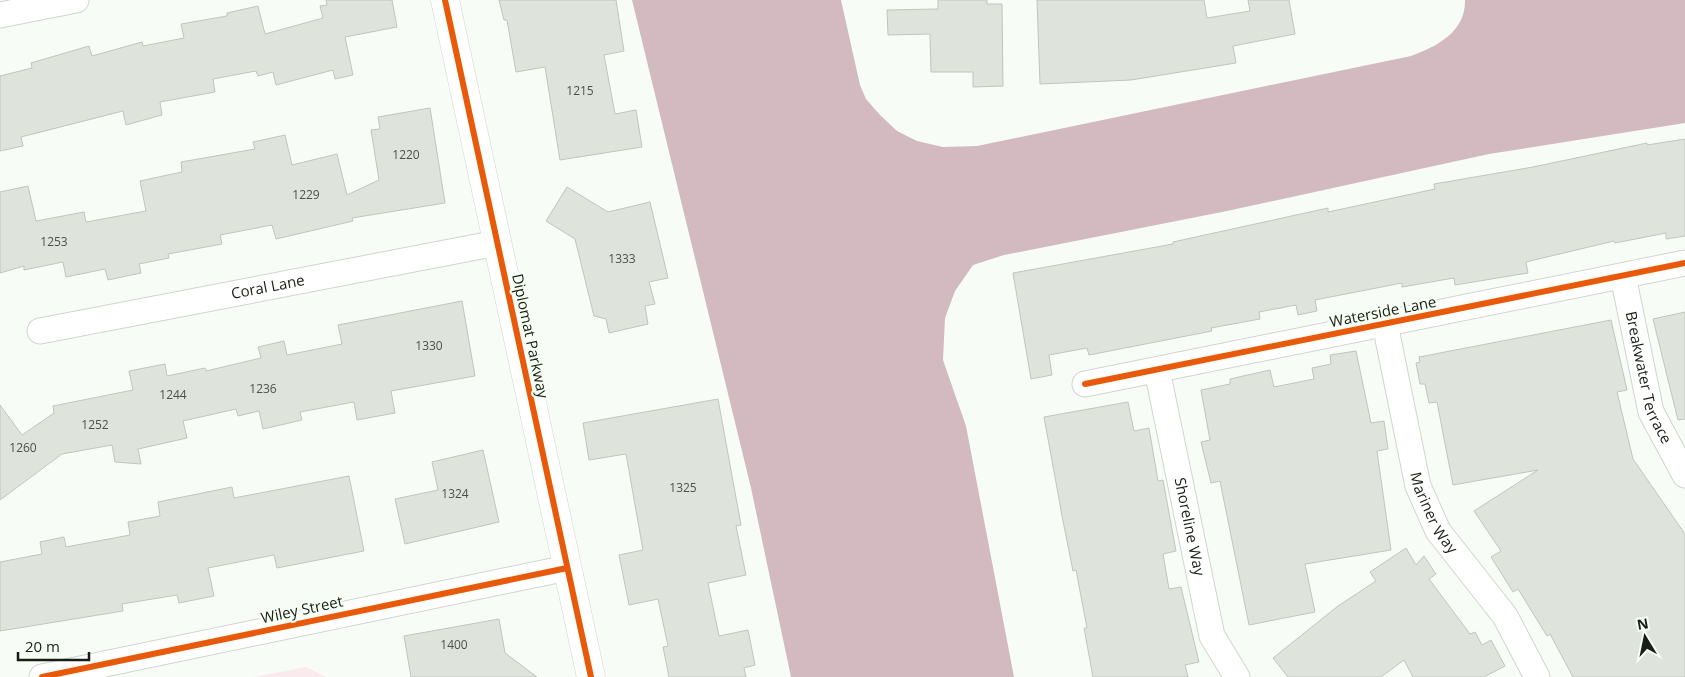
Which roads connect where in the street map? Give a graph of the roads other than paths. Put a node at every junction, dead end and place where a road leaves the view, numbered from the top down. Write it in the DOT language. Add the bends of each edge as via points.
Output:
graph roads {
  1 [pos="76,0"];
  2 [pos="445,0"];
  3 [pos="0,15"];
  4 [pos="498,243"];
  5 [pos="1685,263"];
  6 [pos="1623,276"];
  7 [pos="1385,324"];
  8 [pos="40,331"];
  9 [pos="1157,370"];
  10 [pos="1085,384"];
  11 [pos="1685,475"];
  12 [pos="567,568"];
  13 [pos="42,677"];
  14 [pos="591,677"];
  15 [pos="1236,677"];
  16 [pos="1537,677"];
  1 -- 3 [label="street"];
  2 -- 4 [label="street, Diplomat Parkway"];
  4 -- 8 [label="street, Coral Lane"];
  4 -- 12 [label="street, Diplomat Parkway"];
  5 -- 6 [label="street, Waterside Lane"];
  6 -- 7 [label="street, Waterside Lane"];
  6 -- 11 [label="street, Breakwater Terrace" via="1651,412"];
  7 -- 9 [label="street, Waterside Lane"];
  7 -- 16 [label="street, Mariner Way" via="1418,486 1438,531 1505,616"];
  9 -- 10 [label="street, Waterside Lane"];
  9 -- 15 [label="street, Shoreline Way" via="1212,636"];
  12 -- 13 [label="street, Wiley Street"];
  12 -- 14 [label="street, Diplomat Parkway"];
}
